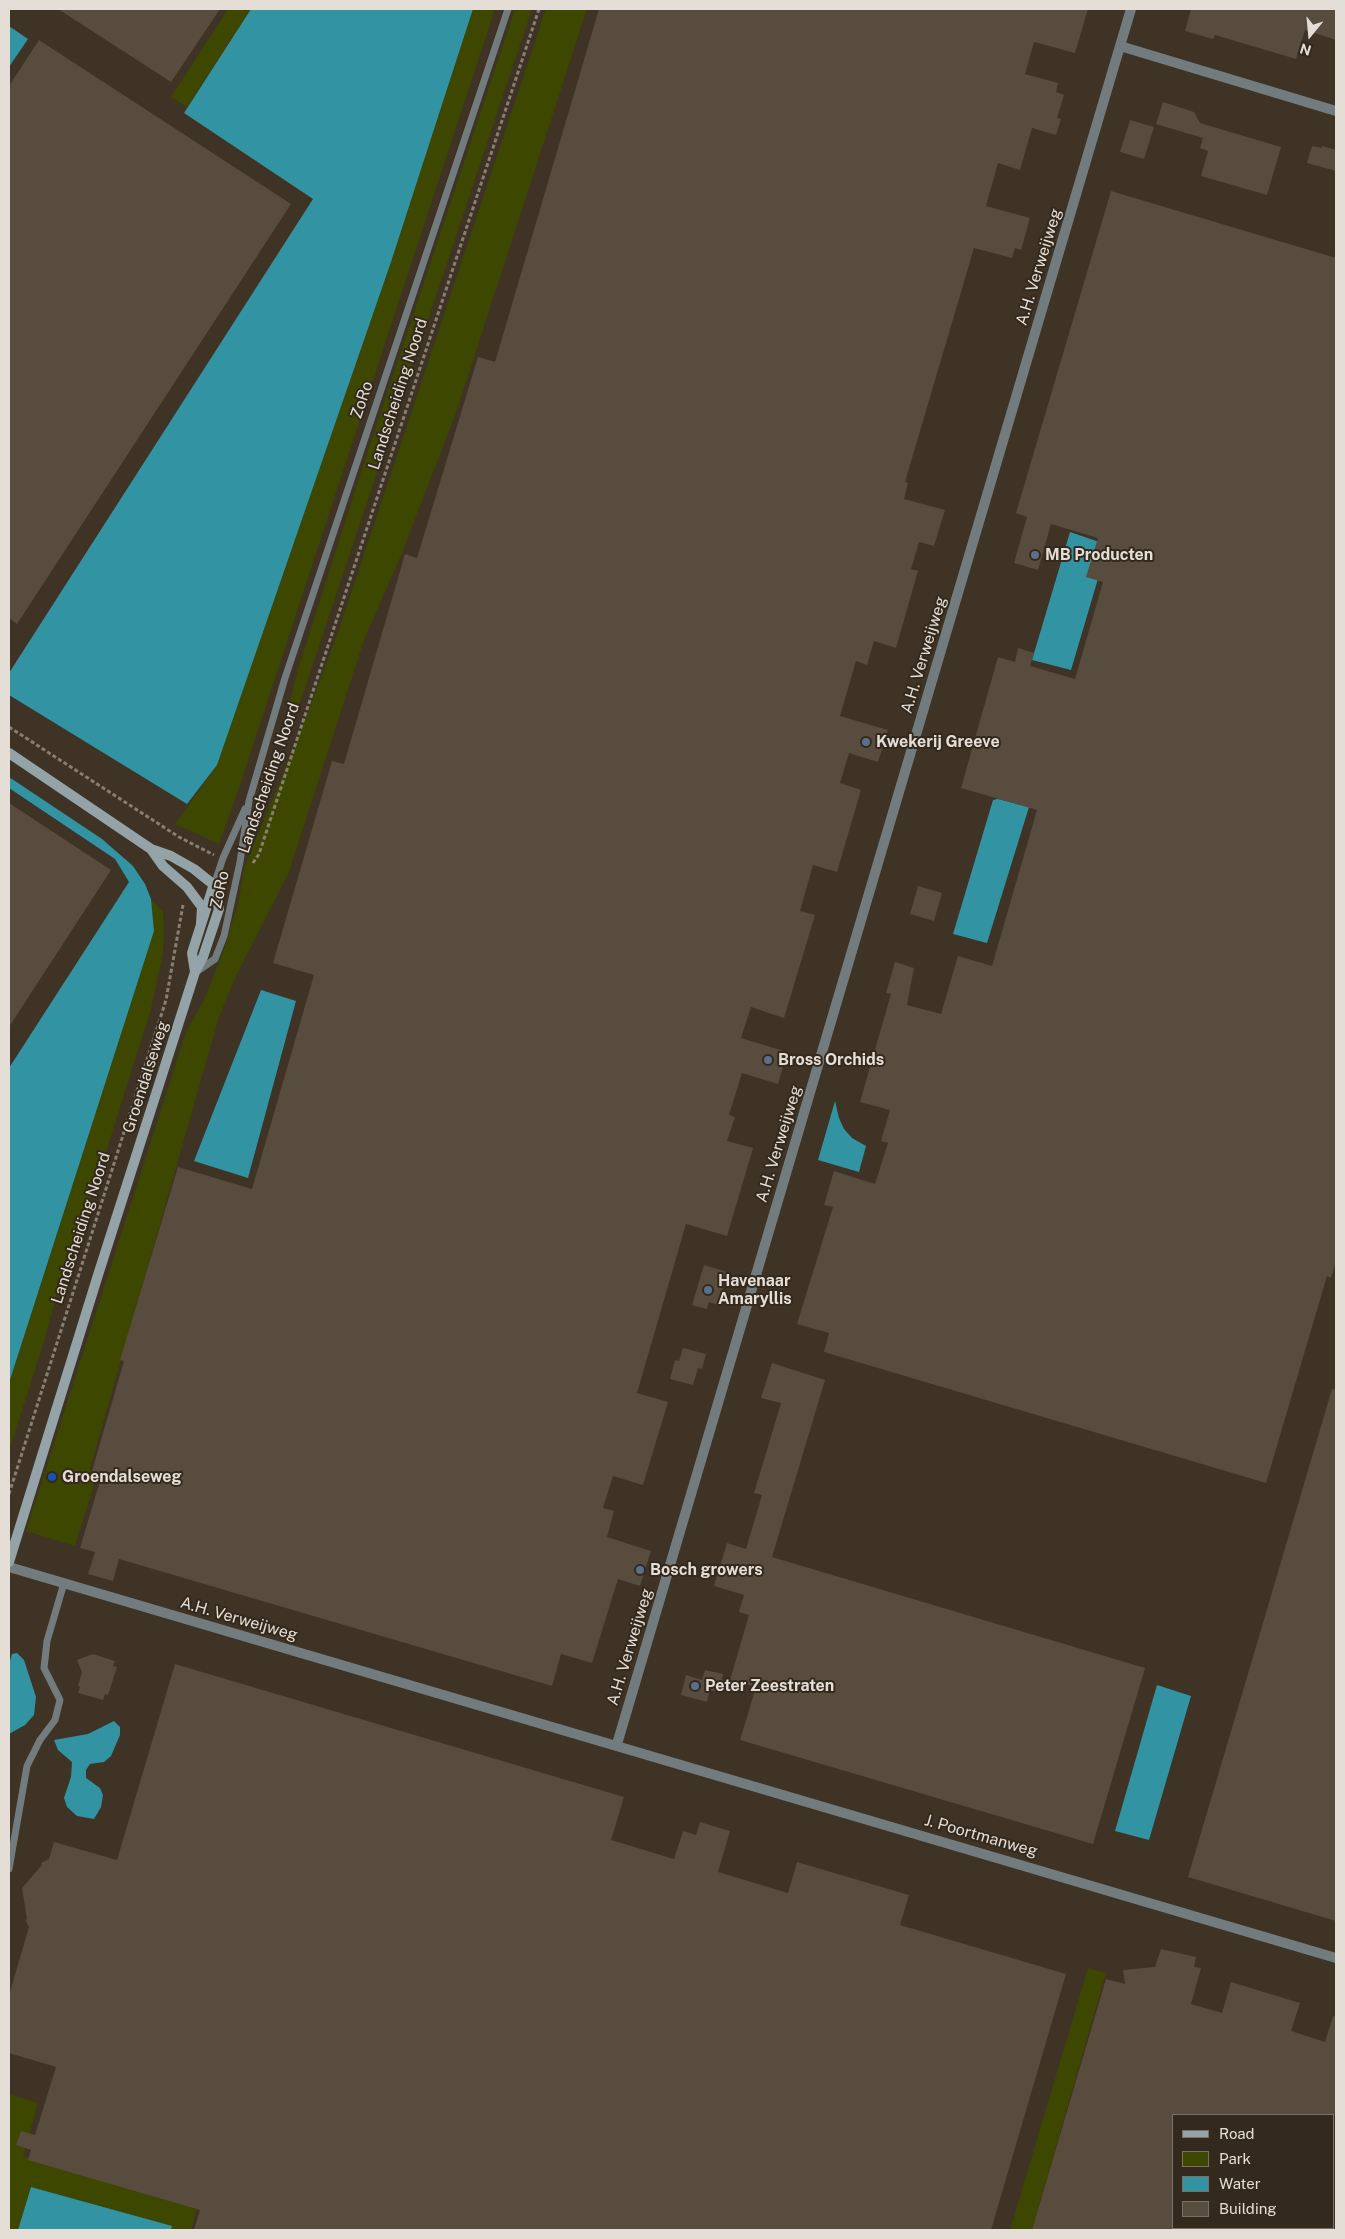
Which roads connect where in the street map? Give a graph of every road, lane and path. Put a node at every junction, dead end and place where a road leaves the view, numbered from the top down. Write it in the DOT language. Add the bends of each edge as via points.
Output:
graph roads {
  1 [pos="508,9"];
  2 [pos="539,9"];
  3 [pos="1131,9"];
  4 [pos="1120,46"];
  5 [pos="1336,111"];
  6 [pos="9,727"];
  7 [pos="9,753"];
  8 [pos="249,802"];
  9 [pos="151,849"];
  10 [pos="200,849"];
  11 [pos="223,858"];
  12 [pos="240,862"];
  13 [pos="194,869"];
  14 [pos="214,885"];
  15 [pos="187,887"];
  16 [pos="201,923"];
  17 [pos="195,972"];
  18 [pos="9,1494"];
  19 [pos="9,1562"];
  20 [pos="9,1567"];
  21 [pos="64,1584"];
  22 [pos="616,1744"];
  23 [pos="9,1869"];
  24 [pos="1336,1958"];
  1 -- 8 [label="lane, ZoRo" via="328,543"];
  2 -- 12 [label="path, Landscheiding Noord" via="259,854 251,865"];
  3 -- 4 [label="street, A.H. Verweijweg"];
  4 -- 5 [label="street"];
  4 -- 22 [label="street, A.H. Verweijweg"];
  6 -- 10 [label="path"];
  7 -- 9 [label="street, Groendalseweg"];
  8 -- 11 [label="lane, ZoRo"];
  8 -- 12 [label="lane, ZoRo"];
  9 -- 13 [label="street, Groendalseweg"];
  9 -- 15 [label="street, Groendalseweg" via="162,866"];
  10 -- 11 [label="path, Landscheiding Noord"];
  10 -- 13 [label="path"];
  11 -- 14 [label="lane, ZoRo"];
  12 -- 17 [label="lane, ZoRo" via="216,959"];
  13 -- 14 [label="street, Groendalseweg"];
  14 -- 16 [label="street, Groendalseweg"];
  14 -- 17 [label="street, Groendalseweg" via="219,909"];
  15 -- 16 [label="street, Groendalseweg" via="202,907"];
  15 -- 18 [label="path, Landscheiding Noord" via="166,1000"];
  16 -- 17 [label="street, Groendalseweg" via="192,953"];
  17 -- 19 [label="street, Groendalseweg" via="56,1404"];
  20 -- 21 [label="street, A.H. Verweijweg"];
  21 -- 22 [label="street, A.H. Verweijweg"];
  21 -- 23 [label="lane" via="47,1641 44,1668 60,1700 56,1720 40,1740 27,1766"];
  22 -- 24 [label="street, J. Poortmanweg"];
}
